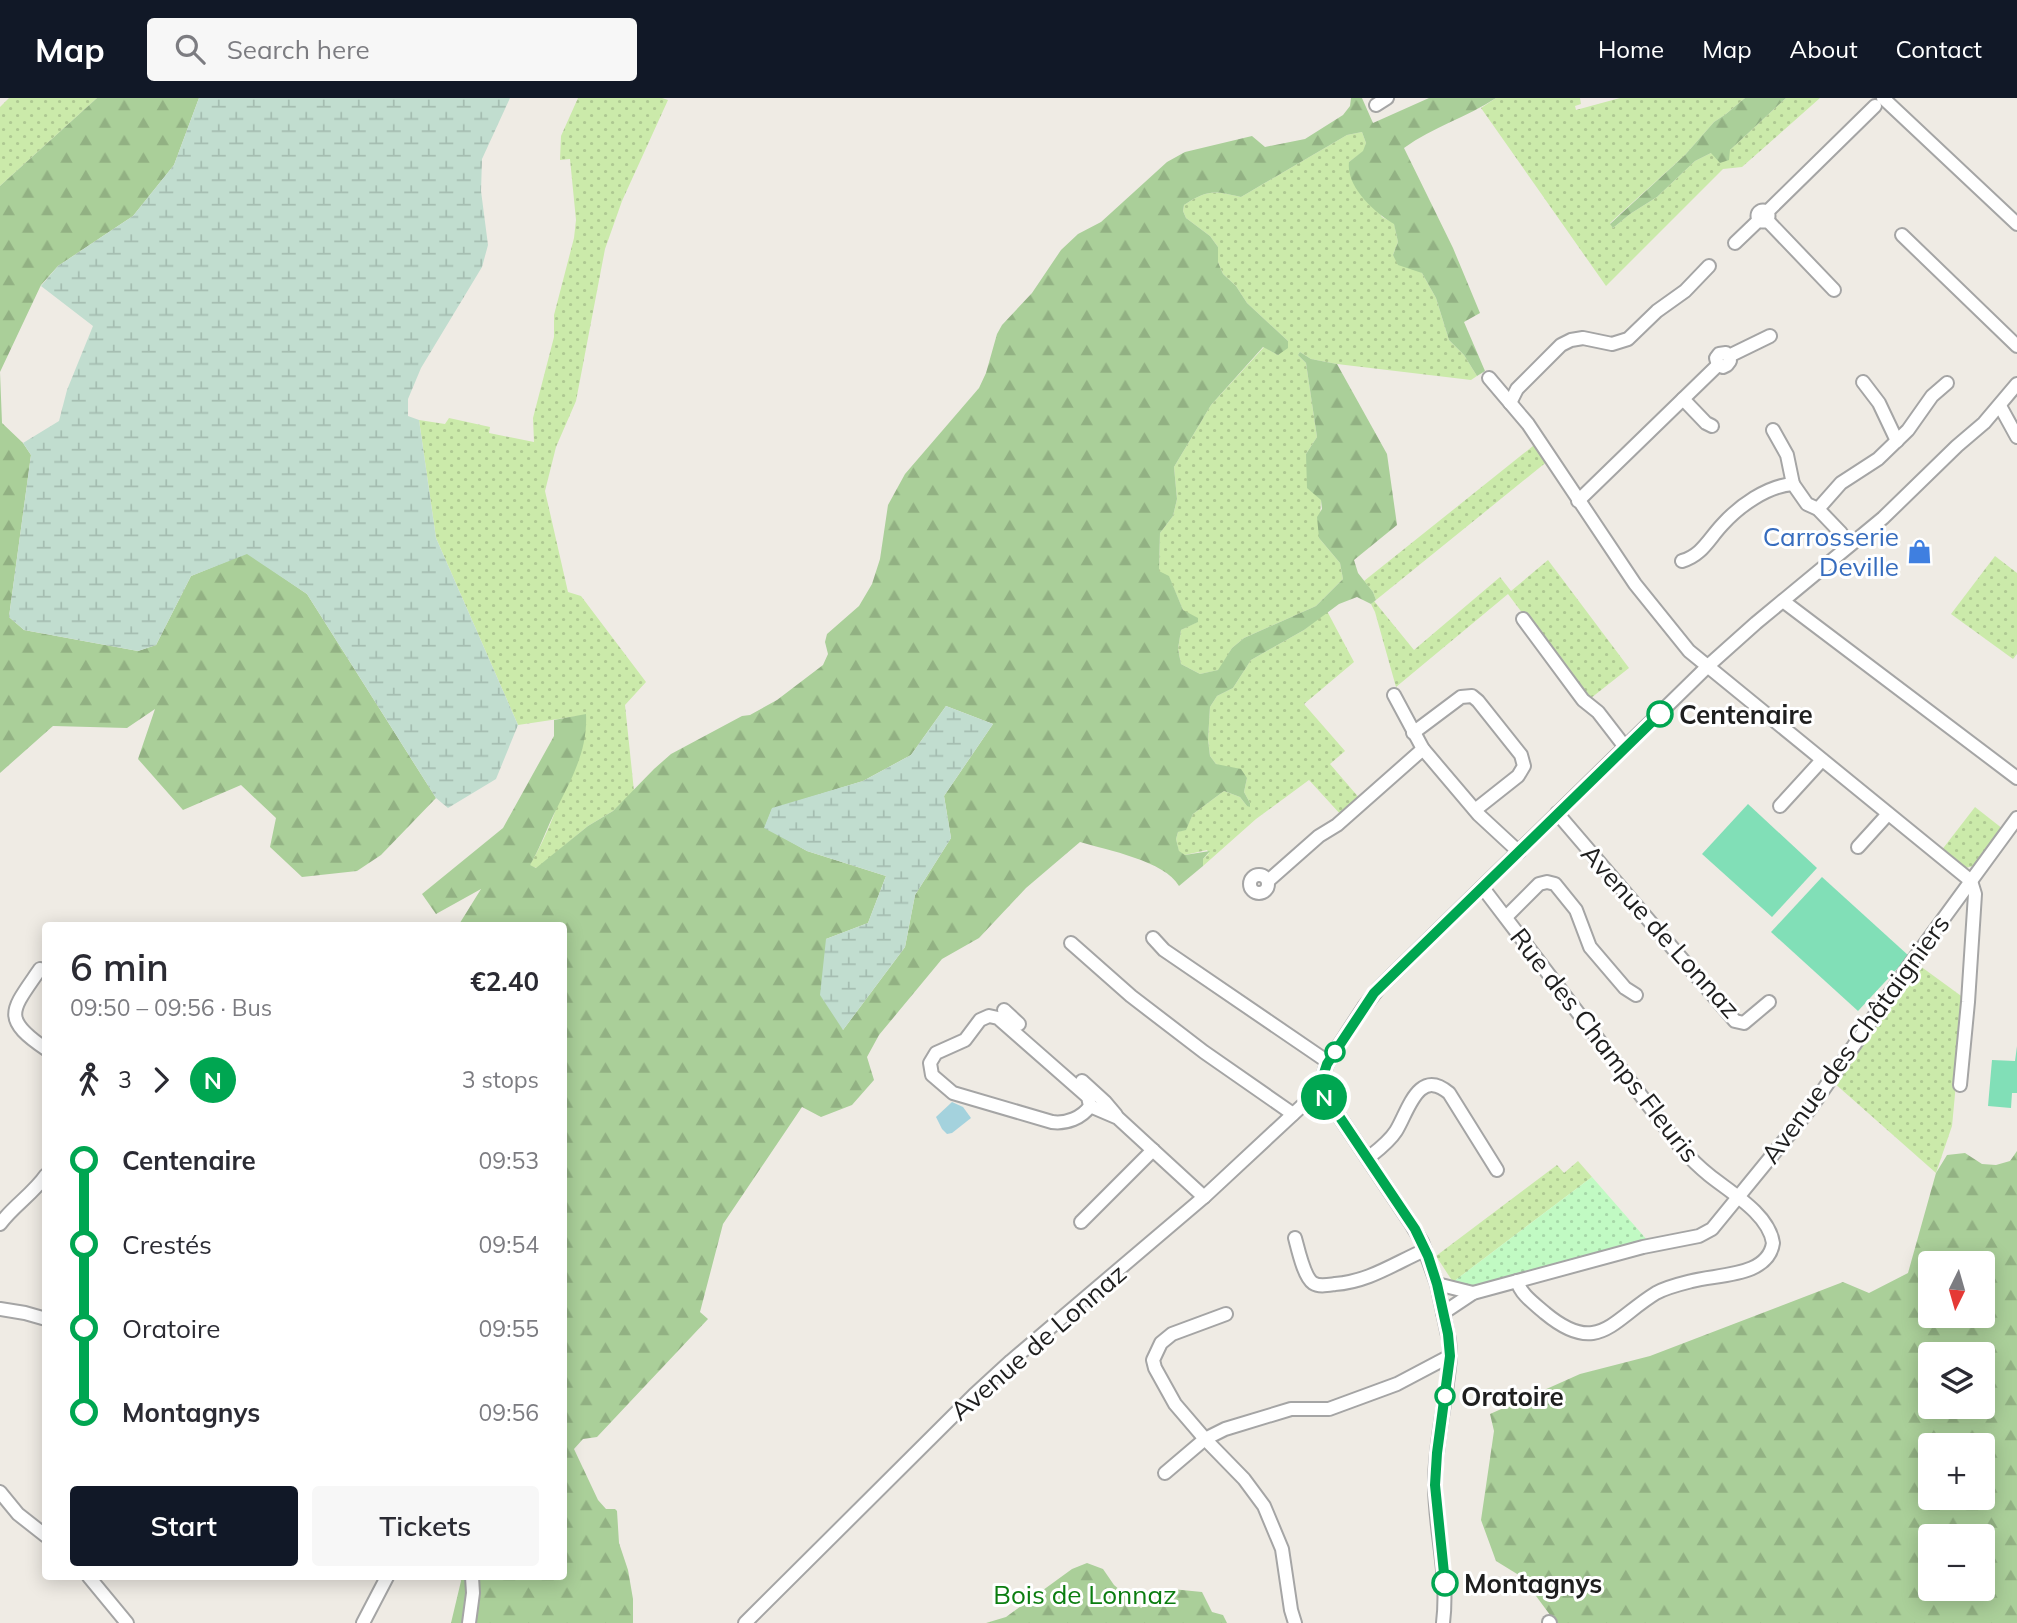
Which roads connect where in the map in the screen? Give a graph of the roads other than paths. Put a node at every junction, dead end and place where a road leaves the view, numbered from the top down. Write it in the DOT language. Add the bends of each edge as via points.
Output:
graph roads {
  1 [pos="1880,101"];
  2 [pos="1764,217"];
  3 [pos="2017,224"];
  4 [pos="1902,235"];
  5 [pos="1735,243"];
  6 [pos="1709,266"];
  7 [pos="1834,290"];
  8 [pos="1770,336"];
  9 [pos="2017,346"];
  10 [pos="1489,377"];
  11 [pos="1863,382"];
  12 [pos="1947,383"];
  13 [pos="2017,384"];
  14 [pos="1683,399"];
  15 [pos="1510,403"];
  16 [pos="2000,406"];
  17 [pos="1713,426"];
  18 [pos="1773,430"];
  19 [pos="2017,438"];
  20 [pos="1897,440"];
  21 [pos="1793,484"];
  22 [pos="1578,501"];
  23 [pos="1818,509"];
  24 [pos="1841,533"];
  25 [pos="1856,540"];
  26 [pos="1844,550"];
  27 [pos="1682,561"];
  28 [pos="1783,601"];
  29 [pos="1522,620"];
  30 [pos="1707,668"];
  31 [pos="1394,695"];
  32 [pos="1413,733"];
  33 [pos="1625,747"];
  34 [pos="1423,750"];
  35 [pos="1822,760"];
  36 [pos="2017,778"];
  37 [pos="1780,806"];
  38 [pos="1475,810"];
  39 [pos="1557,813"];
  40 [pos="1888,814"];
  41 [pos="2017,818"];
  42 [pos="1858,846"];
  43 [pos="1519,852"];
  44 [pos="1268,881"];
  45 [pos="1971,881"];
  46 [pos="1483,888"];
  47 [pos="1506,917"];
  48 [pos="1153,938"];
  49 [pos="1071,943"];
  50 [pos="40,969"];
  51 [pos="1636,995"];
  52 [pos="1769,1002"];
  53 [pos="1004,1010"];
  54 [pos="42,1046"];
  55 [pos="1328,1062"];
  56 [pos="1960,1085"];
  57 [pos="1318,1091"];
  58 [pos="1090,1107"];
  59 [pos="1293,1114"];
  60 [pos="1118,1118"];
  61 [pos="1153,1150"];
  62 [pos="1368,1158"];
  63 [pos="1497,1171"];
  64 [pos="41,1191"];
  65 [pos="1204,1197"];
  66 [pos="1739,1198"];
  67 [pos="1081,1222"];
  68 [pos="0,1224"];
  69 [pos="1295,1238"];
  70 [pos="1425,1250"];
  71 [pos="1517,1282"];
  72 [pos="1437,1284"];
  73 [pos="1473,1293"];
  74 [pos="0,1309"];
  75 [pos="1443,1313"];
  76 [pos="1226,1314"];
  77 [pos="42,1318"];
  78 [pos="1450,1356"];
  79 [pos="1205,1439"];
  80 [pos="1165,1473"];
  81 [pos="0,1492"];
  82 [pos="42,1533"];
  83 [pos="91,1580"];
  84 [pos="385,1580"];
  85 [pos="472,1580"];
  86 [pos="127,1623"];
  87 [pos="363,1623"];
  88 [pos="469,1623"];
  89 [pos="745,1623"];
  90 [pos="1295,1623"];
  91 [pos="1443,1623"];
  1 -- 2 [label="street"];
  1 -- 3 [label="street"];
  2 -- 5 [label="street"];
  2 -- 7 [label="street"];
  4 -- 9 [label="street"];
  6 -- 15 [label="street" via="1628,340 1612,344 1583,338 1561,345 1517,388"];
  8 -- 14 [label="street" via="1729,356 1727,365 1718,365"];
  10 -- 15 [label="street"];
  11 -- 20 [label="street"];
  12 -- 20 [label="street"];
  13 -- 16 [label="street, Avenue de Lonnaz"];
  14 -- 17 [label="street"];
  14 -- 22 [label="street"];
  15 -- 22 [label="street"];
  16 -- 19 [label="street"];
  16 -- 25 [label="street, Avenue de Lonnaz"];
  18 -- 21 [label="street" via="1787,455"];
  20 -- 23 [label="street" via="1841,483"];
  21 -- 23 [label="street" via="1807,504"];
  21 -- 27 [label="street" via="1747,502 1695,557"];
  22 -- 30 [label="street" via="1645,598"];
  23 -- 24 [label="street"];
  24 -- 25 [label="street"];
  24 -- 26 [label="street" via="1837,540"];
  25 -- 26 [label="street, Avenue de Lonnaz"];
  26 -- 28 [label="street, Avenue de Lonnaz"];
  28 -- 30 [label="street, Avenue de Lonnaz"];
  28 -- 36 [label="street"];
  29 -- 33 [label="street"];
  30 -- 33 [label="street, Avenue de Lonnaz"];
  30 -- 35 [label="street"];
  31 -- 32 [label="street"];
  32 -- 34 [label="street"];
  32 -- 38 [label="street" via="1461,697 1468,695 1478,701 1521,755 1524,766"];
  33 -- 39 [label="street, Avenue de Lonnaz"];
  34 -- 38 [label="street"];
  34 -- 44 [label="street"];
  35 -- 37 [label="street"];
  35 -- 40 [label="street"];
  38 -- 43 [label="street"];
  39 -- 43 [label="street, Avenue de Lonnaz"];
  39 -- 52 [label="street, Avenue de Lonnaz" via="1735,1021 1744,1023"];
  40 -- 42 [label="street"];
  40 -- 45 [label="street"];
  41 -- 45 [label="street, Avenue des Châtaigniers"];
  43 -- 46 [label="street, Avenue de Lonnaz"];
  45 -- 56 [label="street" via="1975,894"];
  45 -- 66 [label="street, Avenue des Châtaigniers" via="1810,1109"];
  46 -- 47 [label="street, Rue des Champs Fleuris"];
  46 -- 55 [label="street, Avenue de Lonnaz" via="1374,993"];
  47 -- 51 [label="street, Rue des Champs Fleuris" via="1539,884 1555,884 1576,910 1590,947"];
  47 -- 66 [label="street, Rue des Champs Fleuris" via="1681,1148"];
  48 -- 55 [label="street"];
  49 -- 59 [label="street" via="1131,996"];
  50 -- 54 [label="street" via="16,1003 13,1016 18,1029"];
  53 -- 60 [label="street"];
  55 -- 57 [label="street, Avenue de Lonnaz"];
  57 -- 59 [label="street, Avenue de Lonnaz"];
  57 -- 62 [label="street"];
  58 -- 58 [label="street" via="1088,1097 994,1016 980,1020 965,1040 936,1053 930,1063 932,1075 953,1093 1052,1122 1067,1122"];
  58 -- 60 [label="street"];
  59 -- 65 [label="street, Avenue de Lonnaz"];
  60 -- 61 [label="street"];
  61 -- 65 [label="street"];
  61 -- 67 [label="street"];
  62 -- 63 [label="street" via="1394,1135 1418,1091 1436,1086 1449,1093"];
  62 -- 70 [label="street"];
  64 -- 68 [label="street"];
  65 -- 89 [label="street, Avenue de Lonnaz" via="974,1395"];
  66 -- 71 [label="street, Avenue des Châtaigniers" via="1704,1234"];
  66 -- 71 [label="street" via="1771,1233 1773,1248 1765,1260 1743,1272 1664,1290 1604,1331 1566,1328 1524,1294"];
  69 -- 70 [label="street" via="1307,1275 1321,1286 1374,1275"];
  70 -- 72 [label="street"];
  71 -- 73 [label="street, Avenue des Châtaigniers"];
  72 -- 73 [label="street, Avenue des Châtaigniers"];
  72 -- 75 [label="street"];
  73 -- 75 [label="street, Avenue des Châtaigniers"];
  74 -- 77 [label="street"];
  75 -- 78 [label="street"];
  76 -- 79 [label="street" via="1172,1334 1161,1343 1153,1360 1175,1404"];
  78 -- 79 [label="street" via="1397,1384 1329,1409 1291,1409"];
  78 -- 91 [label="street" via="1435,1469 1446,1595"];
  79 -- 80 [label="street"];
  79 -- 90 [label="street" via="1264,1506 1282,1549"];
  81 -- 82 [label="street"];
  83 -- 86 [label="street"];
  84 -- 87 [label="street"];
  85 -- 88 [label="street"];
}
